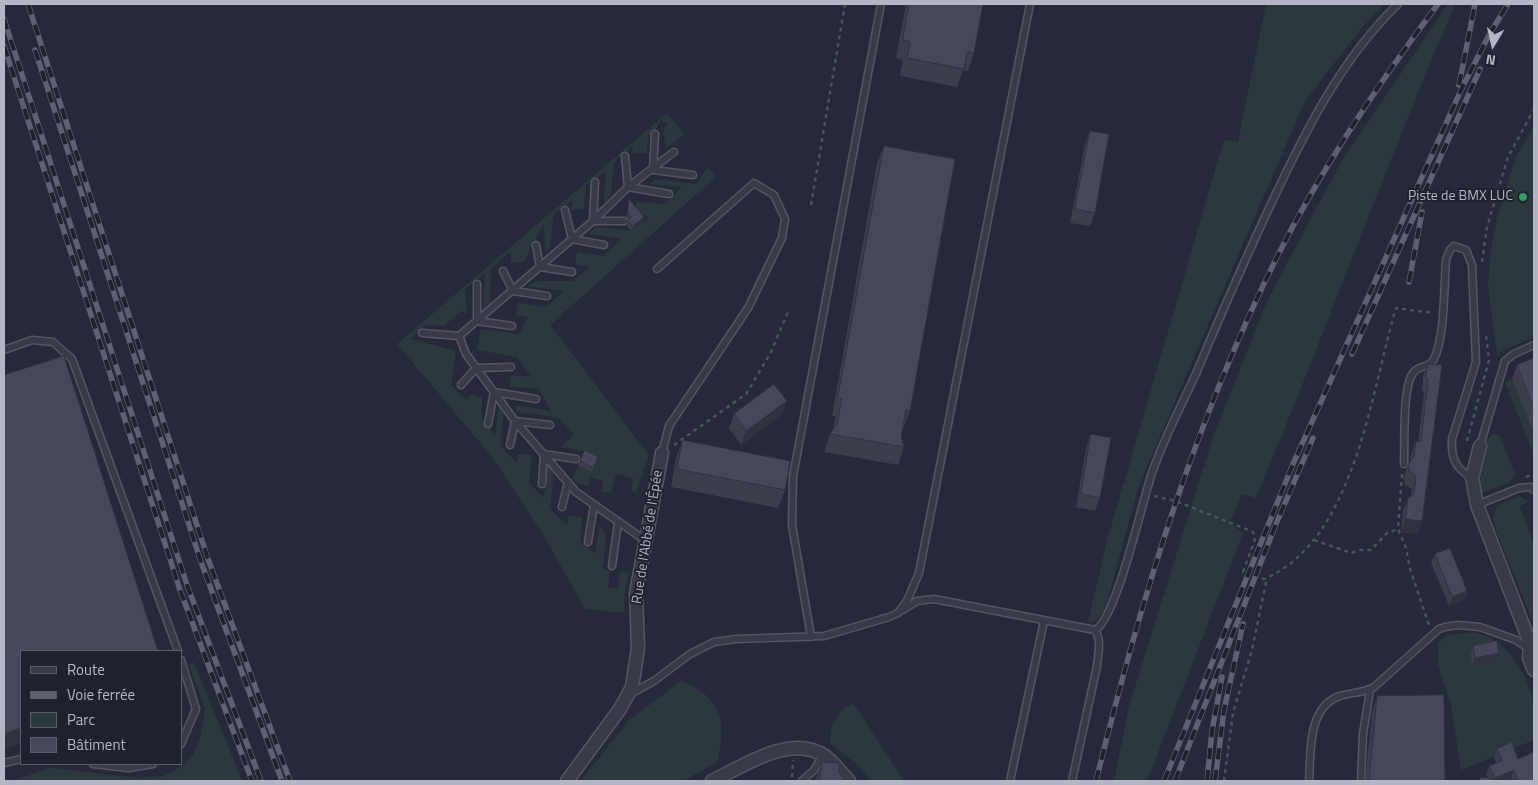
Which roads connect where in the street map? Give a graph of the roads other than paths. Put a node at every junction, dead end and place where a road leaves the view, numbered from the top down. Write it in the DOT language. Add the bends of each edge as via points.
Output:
graph roads {
  1 [pos="882,4"];
  2 [pos="1030,4"];
  3 [pos="1398,4"];
  4 [pos="655,134"];
  5 [pos="674,152"];
  6 [pos="625,156"];
  7 [pos="653,170"];
  8 [pos="692,175"];
  9 [pos="595,182"];
  10 [pos="628,187"];
  11 [pos="669,194"];
  12 [pos="565,210"];
  13 [pos="593,221"];
  14 [pos="624,221"];
  15 [pos="572,240"];
  16 [pos="536,245"];
  17 [pos="604,245"];
  18 [pos="540,267"];
  19 [pos="657,269"];
  20 [pos="503,271"];
  21 [pos="572,272"];
  22 [pos="477,284"];
  23 [pos="513,291"];
  24 [pos="547,296"];
  25 [pos="476,321"];
  26 [pos="512,326"];
  27 [pos="422,333"];
  28 [pos="459,336"];
  29 [pos="1534,345"];
  30 [pos="4,350"];
  31 [pos="511,367"];
  32 [pos="476,368"];
  33 [pos="461,385"];
  34 [pos="494,392"];
  35 [pos="536,399"];
  36 [pos="515,421"];
  37 [pos="488,424"];
  38 [pos="550,425"];
  39 [pos="510,445"];
  40 [pos="1480,446"];
  41 [pos="662,452"];
  42 [pos="544,454"];
  43 [pos="576,459"];
  44 [pos="1404,464"];
  45 [pos="1472,478"];
  46 [pos="568,482"];
  47 [pos="542,484"];
  48 [pos="1534,490"];
  49 [pos="594,505"];
  50 [pos="1477,505"];
  51 [pos="562,507"];
  52 [pos="618,522"];
  53 [pos="646,541"];
  54 [pos="588,542"];
  55 [pos="612,566"];
  56 [pos="898,613"];
  57 [pos="1044,621"];
  58 [pos="1095,630"];
  59 [pos="811,637"];
  60 [pos="178,650"];
  61 [pos="1530,650"];
  62 [pos="182,663"];
  63 [pos="1534,670"];
  64 [pos="1370,690"];
  65 [pos="628,695"];
  66 [pos="182,742"];
  67 [pos="823,755"];
  68 [pos="20,759"];
  69 [pos="4,763"];
  70 [pos="102,765"];
  71 [pos="147,765"];
  72 [pos="567,781"];
  73 [pos="712,781"];
  74 [pos="802,781"];
  75 [pos="849,781"];
  76 [pos="1010,781"];
  77 [pos="1072,781"];
  78 [pos="1309,781"];
  79 [pos="1361,781"];
  1 -- 59 [label="lane" via="793,476 792,525"];
  2 -- 56 [label="lane" via="919,574 914,589"];
  3 -- 58 [label="lane" via="1352,57 1319,108 1294,156 1233,284 1170,429 1151,476 1117,592 1107,617"];
  4 -- 7 [label="lane"];
  5 -- 7 [label="lane"];
  6 -- 10 [label="lane"];
  7 -- 8 [label="lane"];
  7 -- 10 [label="lane"];
  9 -- 13 [label="lane"];
  10 -- 11 [label="lane"];
  10 -- 13 [label="lane"];
  12 -- 15 [label="lane"];
  13 -- 14 [label="lane"];
  13 -- 15 [label="lane"];
  15 -- 17 [label="lane"];
  15 -- 18 [label="lane"];
  16 -- 18 [label="lane"];
  18 -- 21 [label="lane"];
  18 -- 23 [label="lane"];
  19 -- 41 [label="lane" via="754,184 774,195 785,219 782,238 748,308 669,426"];
  20 -- 23 [label="lane"];
  22 -- 25 [label="lane"];
  23 -- 24 [label="lane"];
  23 -- 25 [label="lane"];
  25 -- 26 [label="lane"];
  25 -- 28 [label="lane"];
  27 -- 28 [label="lane"];
  28 -- 32 [label="lane"];
  29 -- 40 [label="lane" via="1506,361"];
  30 -- 60 [label="lane" via="32,340 54,342 72,359"];
  31 -- 32 [label="lane"];
  32 -- 33 [label="lane"];
  32 -- 34 [label="lane"];
  34 -- 35 [label="lane"];
  34 -- 36 [label="lane"];
  34 -- 37 [label="lane"];
  36 -- 38 [label="lane"];
  36 -- 39 [label="lane"];
  36 -- 42 [label="lane"];
  40 -- 45 [label="street"];
  41 -- 53 [label="street, Rue de l'Abbé de l'Épée"];
  42 -- 43 [label="lane"];
  42 -- 46 [label="lane"];
  42 -- 47 [label="lane"];
  44 -- 45 [label="lane" via="1404,426 1410,378 1417,368 1434,359 1446,260 1454,246 1460,247 1466,250 1472,265 1476,362 1451,451 1462,472"];
  45 -- 50 [label="street"];
  46 -- 49 [label="lane"];
  46 -- 51 [label="lane"];
  48 -- 50 [label="lane" via="1519,488"];
  49 -- 52 [label="lane"];
  49 -- 54 [label="lane"];
  50 -- 61 [label="street"];
  52 -- 53 [label="lane"];
  52 -- 55 [label="lane"];
  53 -- 65 [label="street, Rue de l'Abbé de l'Épée" via="636,593 637,658"];
  56 -- 57 [label="lane" via="917,601 934,599"];
  56 -- 59 [label="lane" via="836,634"];
  57 -- 58 [label="lane"];
  57 -- 76 [label="lane"];
  58 -- 77 [label="lane" via="1099,648"];
  59 -- 65 [label="lane" via="714,642"];
  61 -- 63 [label="street" via="1529,658"];
  61 -- 64 [label="lane" via="1507,636 1480,627 1458,625 1445,628"];
  62 -- 66 [label="lane" via="196,709"];
  64 -- 78 [label="lane" via="1340,696 1325,705 1314,728"];
  64 -- 79 [label="lane" via="1363,734"];
  65 -- 72 [label="street, Rue de l'Abbé de l'Épée"];
  67 -- 73 [label="street" via="806,748 771,754"];
  67 -- 74 [label="lane"];
  67 -- 75 [label="street"];
  68 -- 69 [label="lane"];
  70 -- 71 [label="lane" via="128,768"];
}
